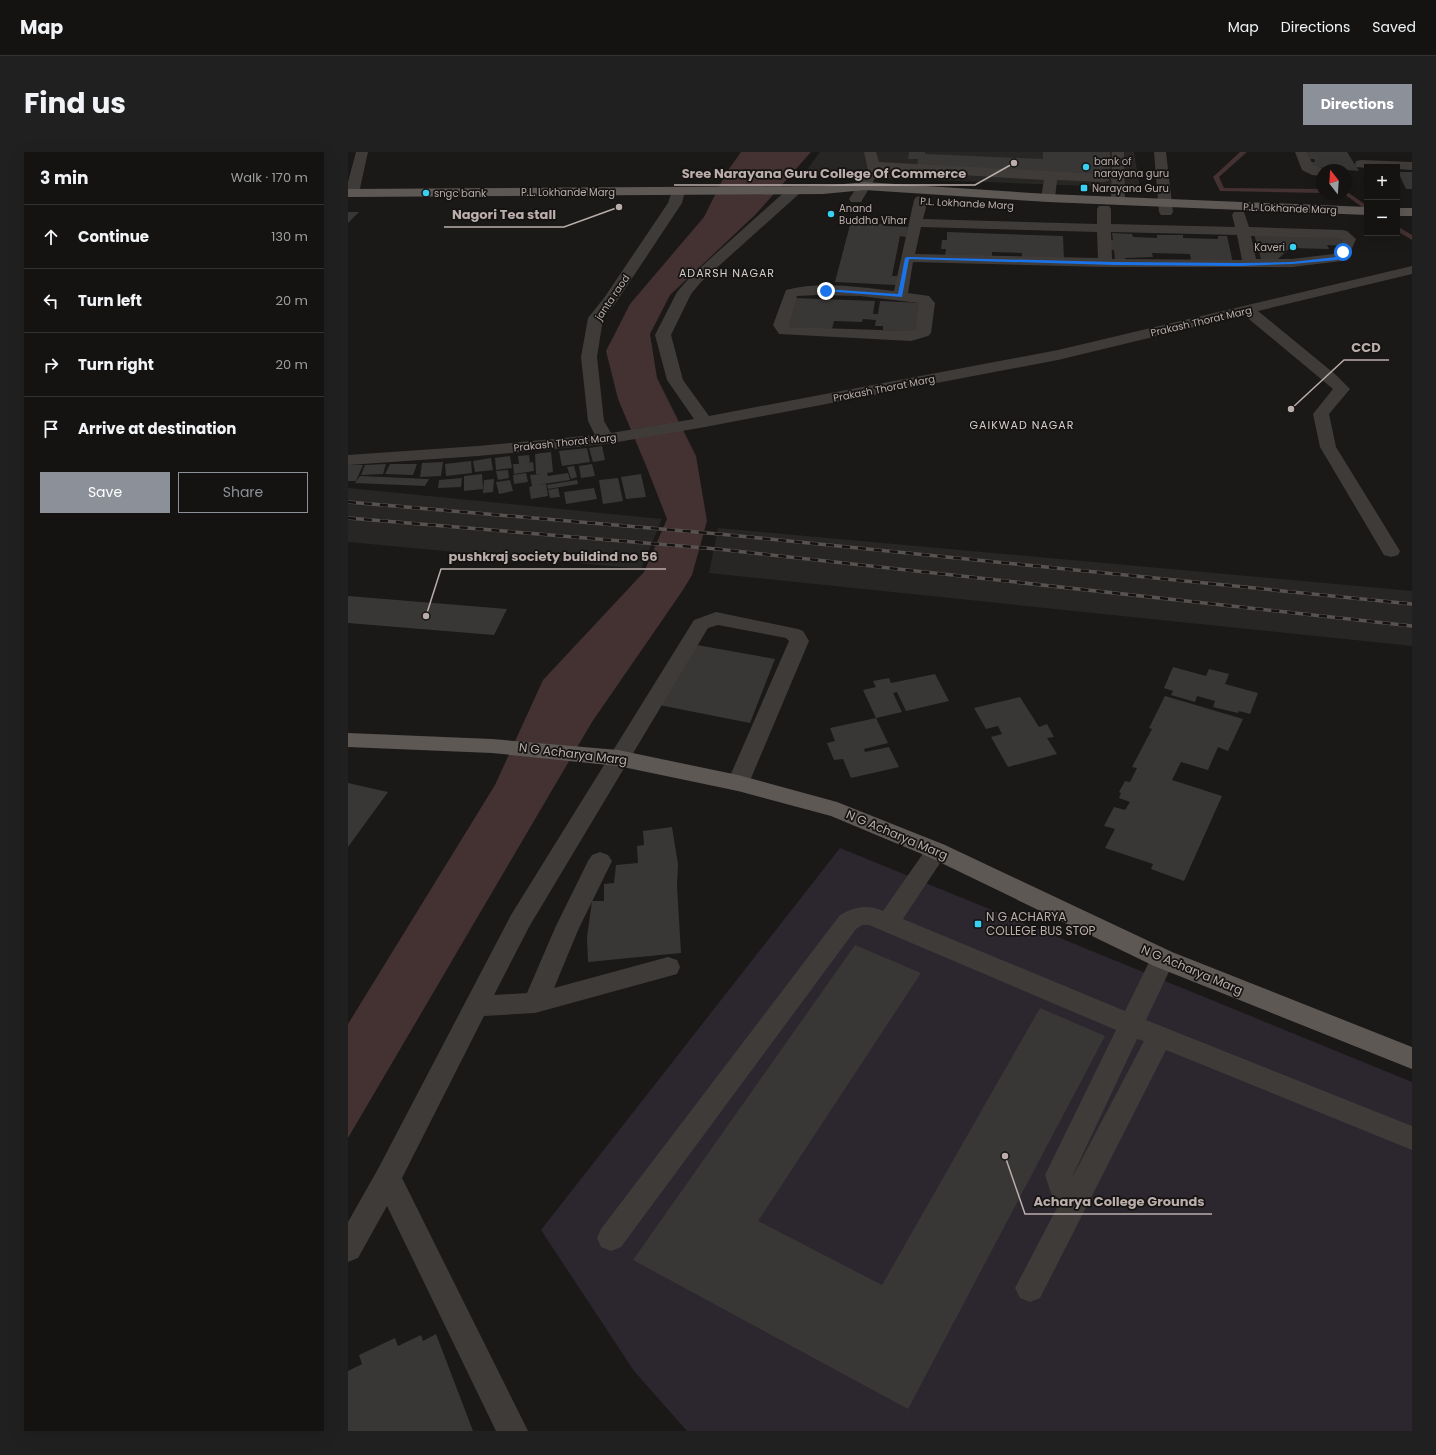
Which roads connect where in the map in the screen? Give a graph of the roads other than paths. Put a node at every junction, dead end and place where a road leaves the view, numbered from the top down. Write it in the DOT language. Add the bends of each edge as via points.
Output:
graph roads {
  1 [pos="362,152"];
  2 [pos="870,152"];
  3 [pos="1118,152"];
  4 [pos="1160,152"];
  5 [pos="1302,152"];
  6 [pos="1353,152"];
  7 [pos="874,166"];
  8 [pos="1412,166"];
  9 [pos="1316,172"];
  10 [pos="1362,172"];
  11 [pos="1051,176"];
  12 [pos="1103,178"];
  13 [pos="865,186"];
  14 [pos="792,190"];
  15 [pos="824,190"];
  16 [pos="682,191"];
  17 [pos="350,193"];
  18 [pos="1048,198"];
  19 [pos="856,199"];
  20 [pos="921,200"];
  21 [pos="1118,201"];
  22 [pos="1166,207"];
  23 [pos="1104,209"];
  24 [pos="1364,211"];
  25 [pos="1400,212"];
  26 [pos="1412,212"];
  27 [pos="1238,215"];
  28 [pos="1364,219"];
  29 [pos="1400,220"];
  30 [pos="1412,220"];
  31 [pos="916,223"];
  32 [pos="1103,228"];
  33 [pos="1241,231"];
  34 [pos="907,258"];
  35 [pos="1105,263"];
  36 [pos="1250,264"];
  37 [pos="1412,270"];
  38 [pos="900,296"];
  39 [pos="1248,310"];
  40 [pos="699,423"];
  41 [pos="606,439"];
  42 [pos="348,460"];
  43 [pos="1391,551"];
  44 [pos="348,740"];
  45 [pos="618,758"];
  46 [pos="738,783"];
  47 [pos="937,851"];
  48 [pos="600,861"];
  49 [pos="888,923"];
  50 [pos="1163,959"];
  51 [pos="668,967"];
  52 [pos="535,1003"];
  53 [pos="476,1006"];
  54 [pos="1131,1025"];
  55 [pos="1160,1036"];
  56 [pos="1412,1058"];
  57 [pos="1412,1138"];
  58 [pos="388,1178"];
  59 [pos="1078,1195"];
  60 [pos="611,1238"];
  61 [pos="348,1249"];
  62 [pos="1030,1288"];
  63 [pos="512,1431"];
  1 -- 17 [label="street"];
  2 -- 7 [label="street"];
  3 -- 21 [label="street"];
  4 -- 22 [label="street"];
  5 -- 9 [label="street" via="1307,167"];
  6 -- 10 [label="street"];
  7 -- 11 [label="street"];
  7 -- 13 [label="street"];
  8 -- 10 [label="street"];
  11 -- 12 [label="street"];
  11 -- 18 [label="street"];
  13 -- 15 [label="main road, P.L. Lokhande Marg"];
  13 -- 18 [label="main road, P.L. Lokhande Marg"];
  13 -- 19 [label="street"];
  14 -- 15 [label="main road, P.L. Lokhande Marg"];
  14 -- 16 [label="main road, P.L. Lokhande Marg"];
  14 -- 40 [label="street" via="780,205 684,292 663,335 676,380"];
  15 -- 19 [label="main road, P.L. Lokhande Marg"];
  16 -- 17 [label="main road, P.L. Lokhande Marg"];
  16 -- 41 [label="street, janta raod" via="610,301 596,318 589,357 596,421"];
  18 -- 21 [label="main road, P.L. Lokhande Marg"];
  19 -- 20 [label="main road, P.L. Lokhande Marg"];
  20 -- 23 [label="main road, P.L. Lokhande Marg"];
  20 -- 31 [label="street"];
  21 -- 22 [label="main road, P.L. Lokhande Marg"];
  22 -- 23 [label="main road, P.L. Lokhande Marg"];
  22 -- 24 [label="main road, P.L. Lokhande Marg"];
  22 -- 27 [label="main road, P.L. Lokhande Marg"];
  23 -- 32 [label="street"];
  25 -- 26 [label="main road"];
  27 -- 28 [label="main road, P.L. Lokhande Marg"];
  27 -- 33 [label="street"];
  29 -- 30 [label="main road"];
  31 -- 32 [label="street"];
  31 -- 34 [label="street"];
  32 -- 33 [label="street"];
  32 -- 35 [label="street"];
  33 -- 36 [label="street"];
  33 -- 36 [label="street" via="1342,234 1350,239 1337,258"];
  34 -- 35 [label="street"];
  34 -- 38 [label="street"];
  35 -- 36 [label="street"];
  37 -- 39 [label="street, Prakash Thorat Marg"];
  38 -- 38 [label="street" via="804,290 791,293 781,325 784,331 911,336 923,332 928,303 924,299"];
  39 -- 40 [label="street, Prakash Thorat Marg" via="1058,355"];
  39 -- 43 [label="street" via="1342,389 1321,414 1328,447"];
  40 -- 41 [label="street, Prakash Thorat Marg"];
  41 -- 42 [label="street, Prakash Thorat Marg"];
  44 -- 45 [label="main road, N G Acharya Marg" via="492,746"];
  45 -- 46 [label="main road, N G Acharya Marg"];
  45 -- 46 [label="street" via="701,624 716,618 791,633 796,635 799,641"];
  45 -- 53 [label="street" via="519,922"];
  46 -- 47 [label="main road, N G Acharya Marg" via="837,810"];
  47 -- 49 [label="street"];
  47 -- 50 [label="main road, N G Acharya Marg"];
  48 -- 52 [label="street" via="567,928"];
  49 -- 54 [label="street"];
  49 -- 60 [label="street" via="871,916 860,916 848,922"];
  50 -- 54 [label="street"];
  50 -- 56 [label="main road, N G Acharya Marg"];
  51 -- 52 [label="street"];
  52 -- 53 [label="street"];
  53 -- 58 [label="street"];
  54 -- 55 [label="street"];
  54 -- 59 [label="street" via="1059,1175 1062,1187"];
  55 -- 57 [label="street"];
  55 -- 59 [label="street"];
  58 -- 61 [label="street"];
  58 -- 63 [label="street"];
  59 -- 62 [label="street"];
}
